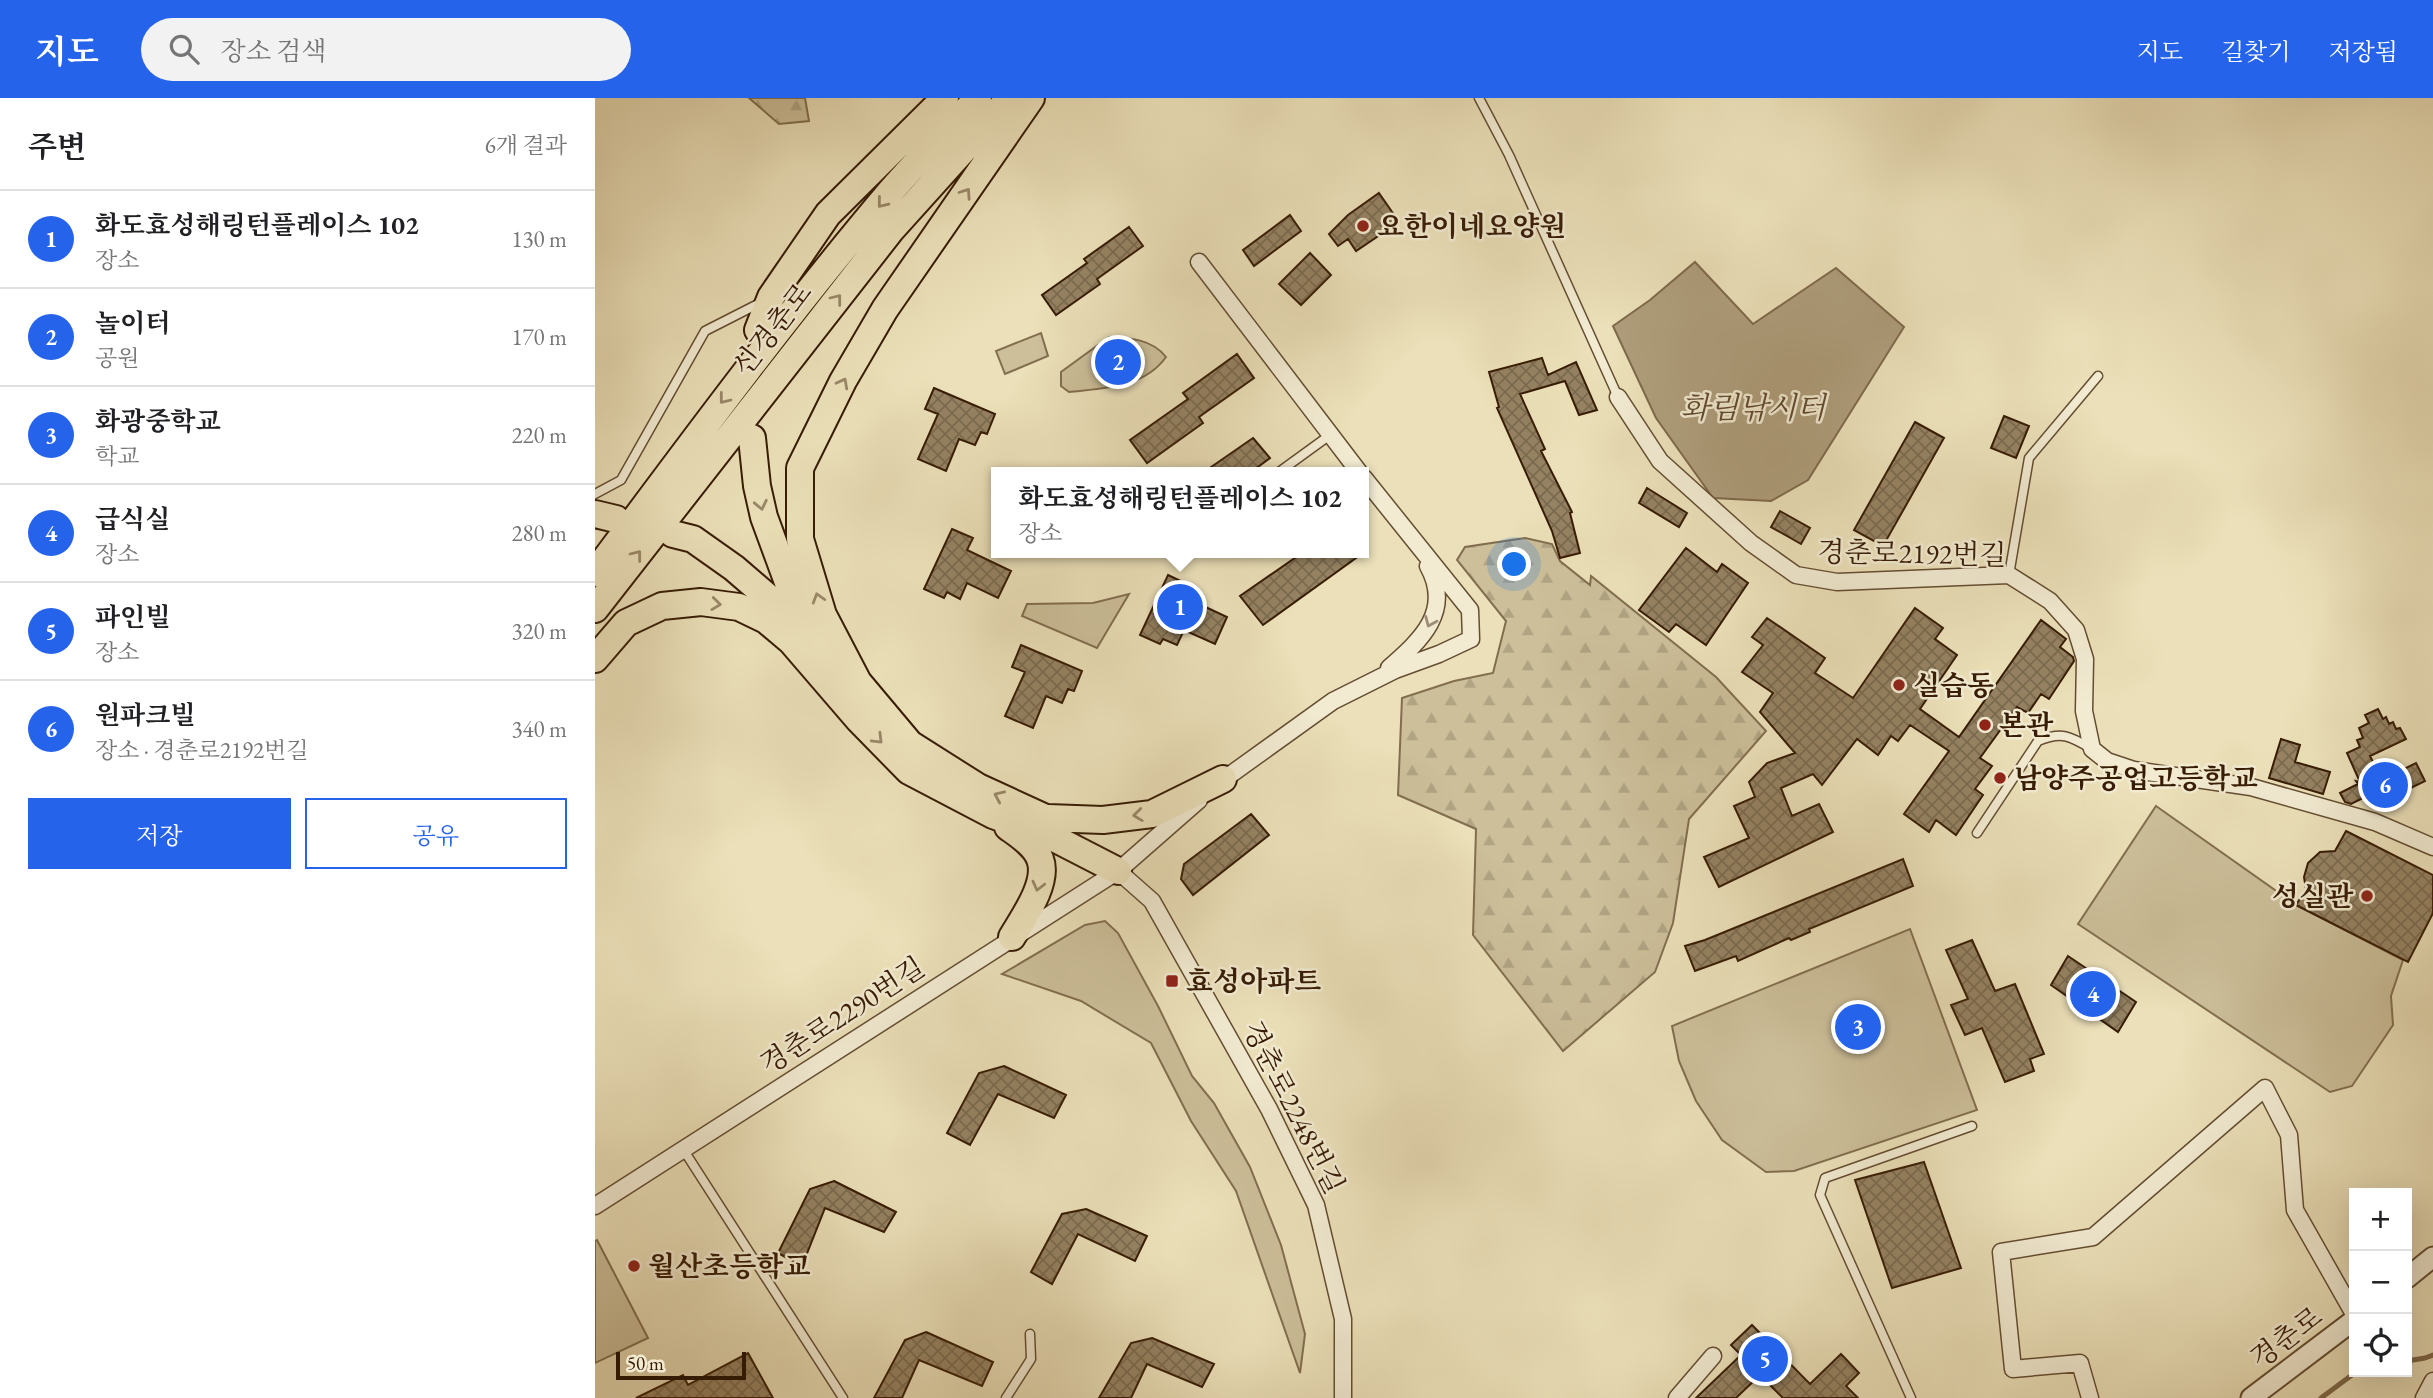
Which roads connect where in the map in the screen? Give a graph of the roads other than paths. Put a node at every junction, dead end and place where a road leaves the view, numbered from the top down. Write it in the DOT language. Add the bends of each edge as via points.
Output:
graph roads {
  1 [pos="945,98"];
  2 [pos="978,98"];
  3 [pos="1010,98"];
  4 [pos="1031,98"];
  5 [pos="1479,98"];
  6 [pos="1199,262"];
  7 [pos="771,297"];
  8 [pos="758,330"];
  9 [pos="2098,376"];
  10 [pos="1618,397"];
  11 [pos="1330,435"];
  12 [pos="752,438"];
  13 [pos="1286,467"];
  14 [pos="1355,467"];
  15 [pos="1369,484"];
  16 [pos="595,494"];
  17 [pos="673,534"];
  18 [pos="1411,537"];
  19 [pos="595,573"];
  20 [pos="2008,575"];
  21 [pos="595,609"];
  22 [pos="806,631"];
  23 [pos="595,659"];
  24 [pos="1375,680"];
  25 [pos="858,682"];
  26 [pos="832,688"];
  27 [pos="2092,749"];
  28 [pos="1223,779"];
  29 [pos="993,815"];
  30 [pos="1048,818"];
  31 [pos="1977,833"];
  32 [pos="2433,847"];
  33 [pos="1118,871"];
  34 [pos="1012,937"];
  35 [pos="1972,1126"];
  36 [pos="684,1149"];
  37 [pos="595,1206"];
  38 [pos="2433,1257"];
  39 [pos="2412,1274"];
  40 [pos="2352,1314"];
  41 [pos="2349,1321"];
  42 [pos="1030,1334"];
  43 [pos="1713,1356"];
  44 [pos="2433,1381"];
  45 [pos="843,1398"];
  46 [pos="1006,1398"];
  47 [pos="1343,1398"];
  48 [pos="1677,1398"];
  49 [pos="1911,1398"];
  50 [pos="2090,1398"];
  51 [pos="2251,1398"];
  52 [pos="2424,1398"];
  1 -- 7 [label="highway" via="828,214"];
  2 -- 19 [label="highway, 신경춘로, one-way" via="892,191 805,298"];
  21 -- 3 [label="highway, 신경춘로, one-way" via="891,230"];
  25 -- 4 [label="highway, one-way" via="823,615 800,539 800,468 885,309"];
  5 -- 10 [label="lane"];
  6 -- 11 [label="street"];
  7 -- 8 [label="highway"];
  7 -- 16 [label="lane" via="705,331 621,480"];
  9 -- 20 [label="lane" via="2029,458"];
  10 -- 20 [label="street, 경춘로2192번길" via="1660,461 1751,543 1796,575 1837,582"];
  11 -- 13 [label="lane"];
  11 -- 14 [label="street"];
  12 -- 22 [label="highway, one-way" via="764,517"];
  15 -- 18 [label="street"];
  17 -- 22 [label="highway" via="693,540 734,568"];
  18 -- 24 [label="street, one-way" via="1436,581 1437,604 1427,631"];
  18 -- 24 [label="street" via="1470,610 1471,639"];
  20 -- 27 [label="street, 경춘로2192번길" via="2050,601 2076,630 2085,659 2084,710"];
  22 -- 25 [label="highway"];
  22 -- 26 [label="highway"];
  23 -- 26 [label="highway, one-way" via="626,623 662,606 701,602 739,607 766,620"];
  24 -- 28 [label="street, 경춘로2290번길" via="1333,701"];
  30 -- 25 [label="highway, one-way" via="978,786 910,744"];
  26 -- 29 [label="highway, one-way" via="909,771"];
  27 -- 31 [label="lane" via="2068,736 2052,735 2038,741"];
  27 -- 32 [label="street" via="2107,761 2134,770 2251,787 2375,822"];
  28 -- 30 [label="highway, one-way" via="1152,814 1103,820"];
  28 -- 33 [label="street, 경춘로2290번길"];
  29 -- 33 [label="highway" via="1050,836"];
  29 -- 34 [label="highway, one-way" via="1031,845 1040,859 1035,897"];
  30 -- 33 [label="highway"];
  33 -- 34 [label="street, 경춘로2290번길"];
  33 -- 47 [label="street, 경춘로2248번길" via="1152,901 1263,1098 1316,1205 1343,1319"];
  34 -- 36 [label="street, 경춘로2290번길"];
  35 -- 49 [label="lane" via="1825,1178 1820,1195"];
  36 -- 37 [label="street, 경춘로2290번길"];
  36 -- 45 [label="lane"];
  38 -- 39 [label="street"];
  40 -- 50 [label="street" via="2295,1210 2289,1135 2265,1088 2092,1237 2001,1252 2013,1369 2080,1363"];
  41 -- 51 [label="street, 경춘로"];
  42 -- 46 [label="lane" via="1031,1359"];
  43 -- 48 [label="street"];
  44 -- 52 [label="street"];
}
